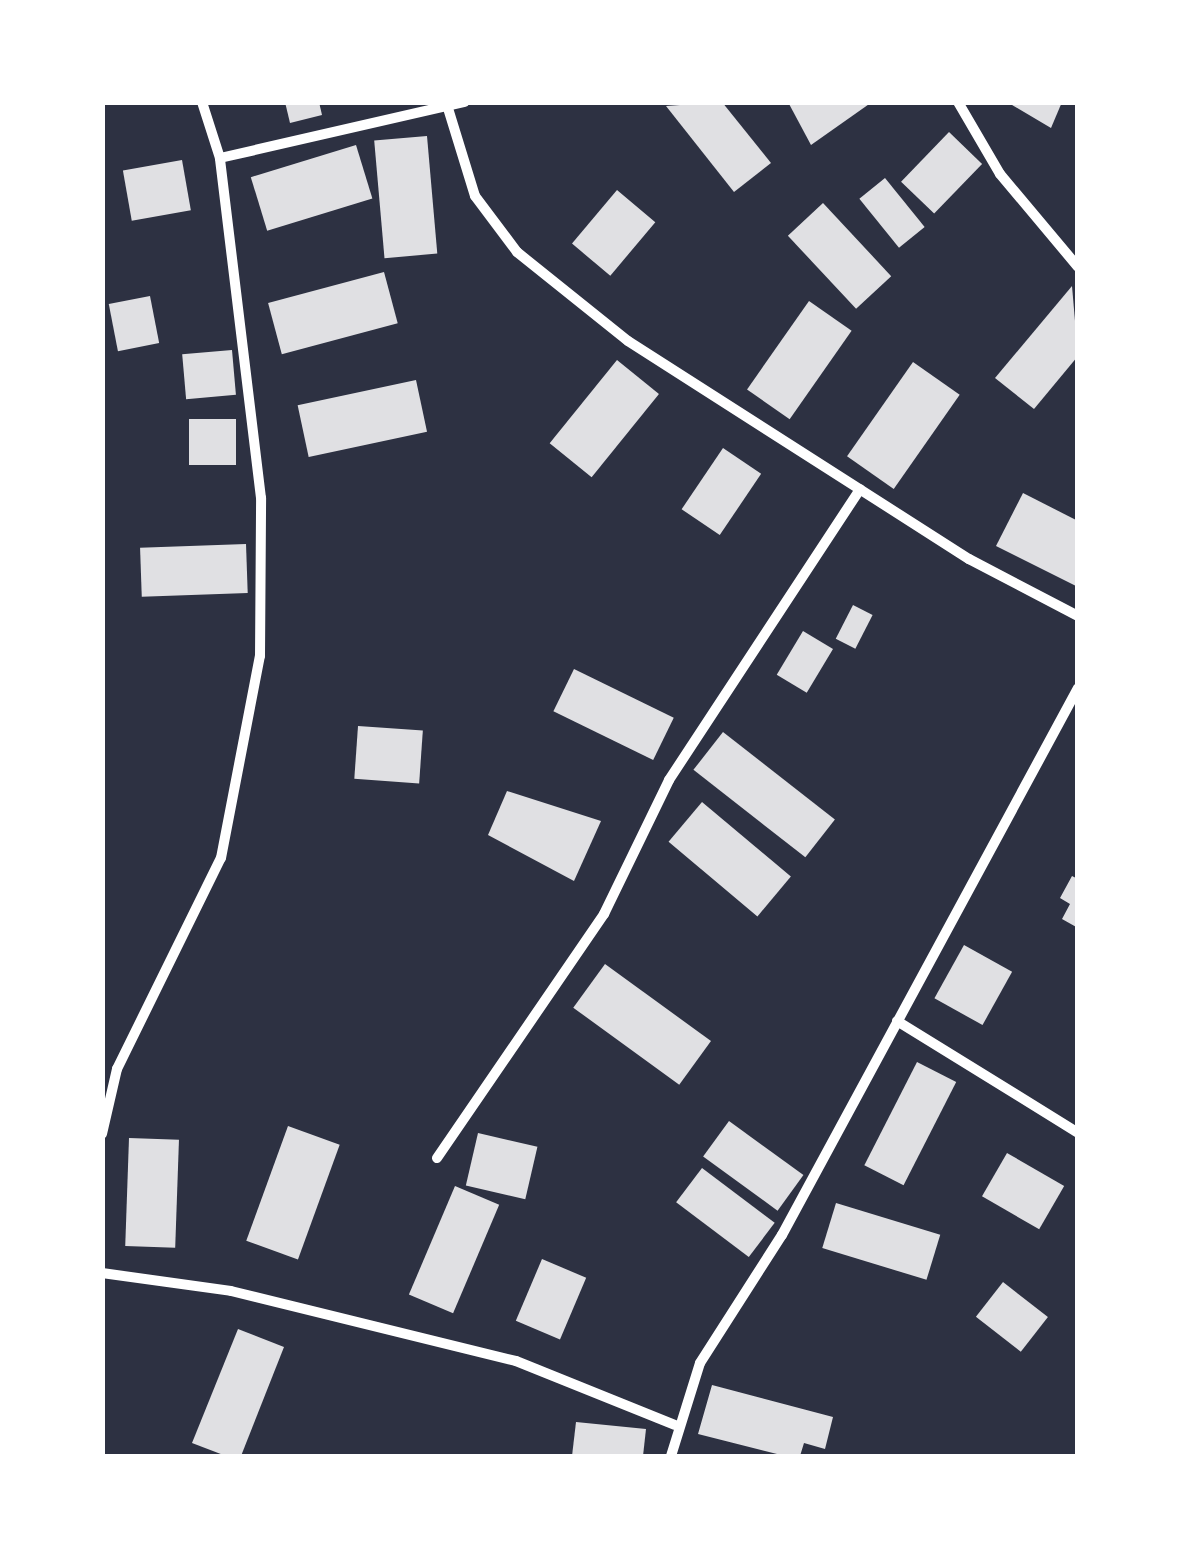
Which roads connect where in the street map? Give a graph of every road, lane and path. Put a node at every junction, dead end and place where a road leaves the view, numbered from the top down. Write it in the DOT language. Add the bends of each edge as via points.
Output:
graph roads {
  1 [pos="202,102"];
  2 [pos="465,102"];
  3 [pos="958,102"];
  4 [pos="447,105"];
  5 [pos="220,158"];
  6 [pos="1078,267"];
  7 [pos="860,489"];
  8 [pos="1078,616"];
  9 [pos="1078,688"];
  10 [pos="1065,712"];
  11 [pos="1078,720"];
  12 [pos="897,1021"];
  13 [pos="1078,1133"];
  14 [pos="102,1134"];
  15 [pos="438,1158"];
  16 [pos="102,1273"];
  17 [pos="675,1425"];
  18 [pos="672,1456"];
  1 -- 5 [label="street"];
  2 -- 4 [label="street"];
  3 -- 6 [label="street" via="1000,174"];
  4 -- 5 [label="street"];
  4 -- 7 [label="street" via="475,196 517,252 628,340"];
  5 -- 14 [label="street" via="261,498 260,656 221,858 117,1069"];
  7 -- 8 [label="street"];
  7 -- 15 [label="street" via="669,780 604,914"];
  9 -- 10 [label="street"];
  10 -- 11 [label="street"];
  10 -- 12 [label="street"];
  12 -- 13 [label="street"];
  12 -- 17 [label="street" via="782,1236 700,1363"];
  16 -- 17 [label="street" via="231,1291 516,1361"];
  17 -- 18 [label="street"];
}
